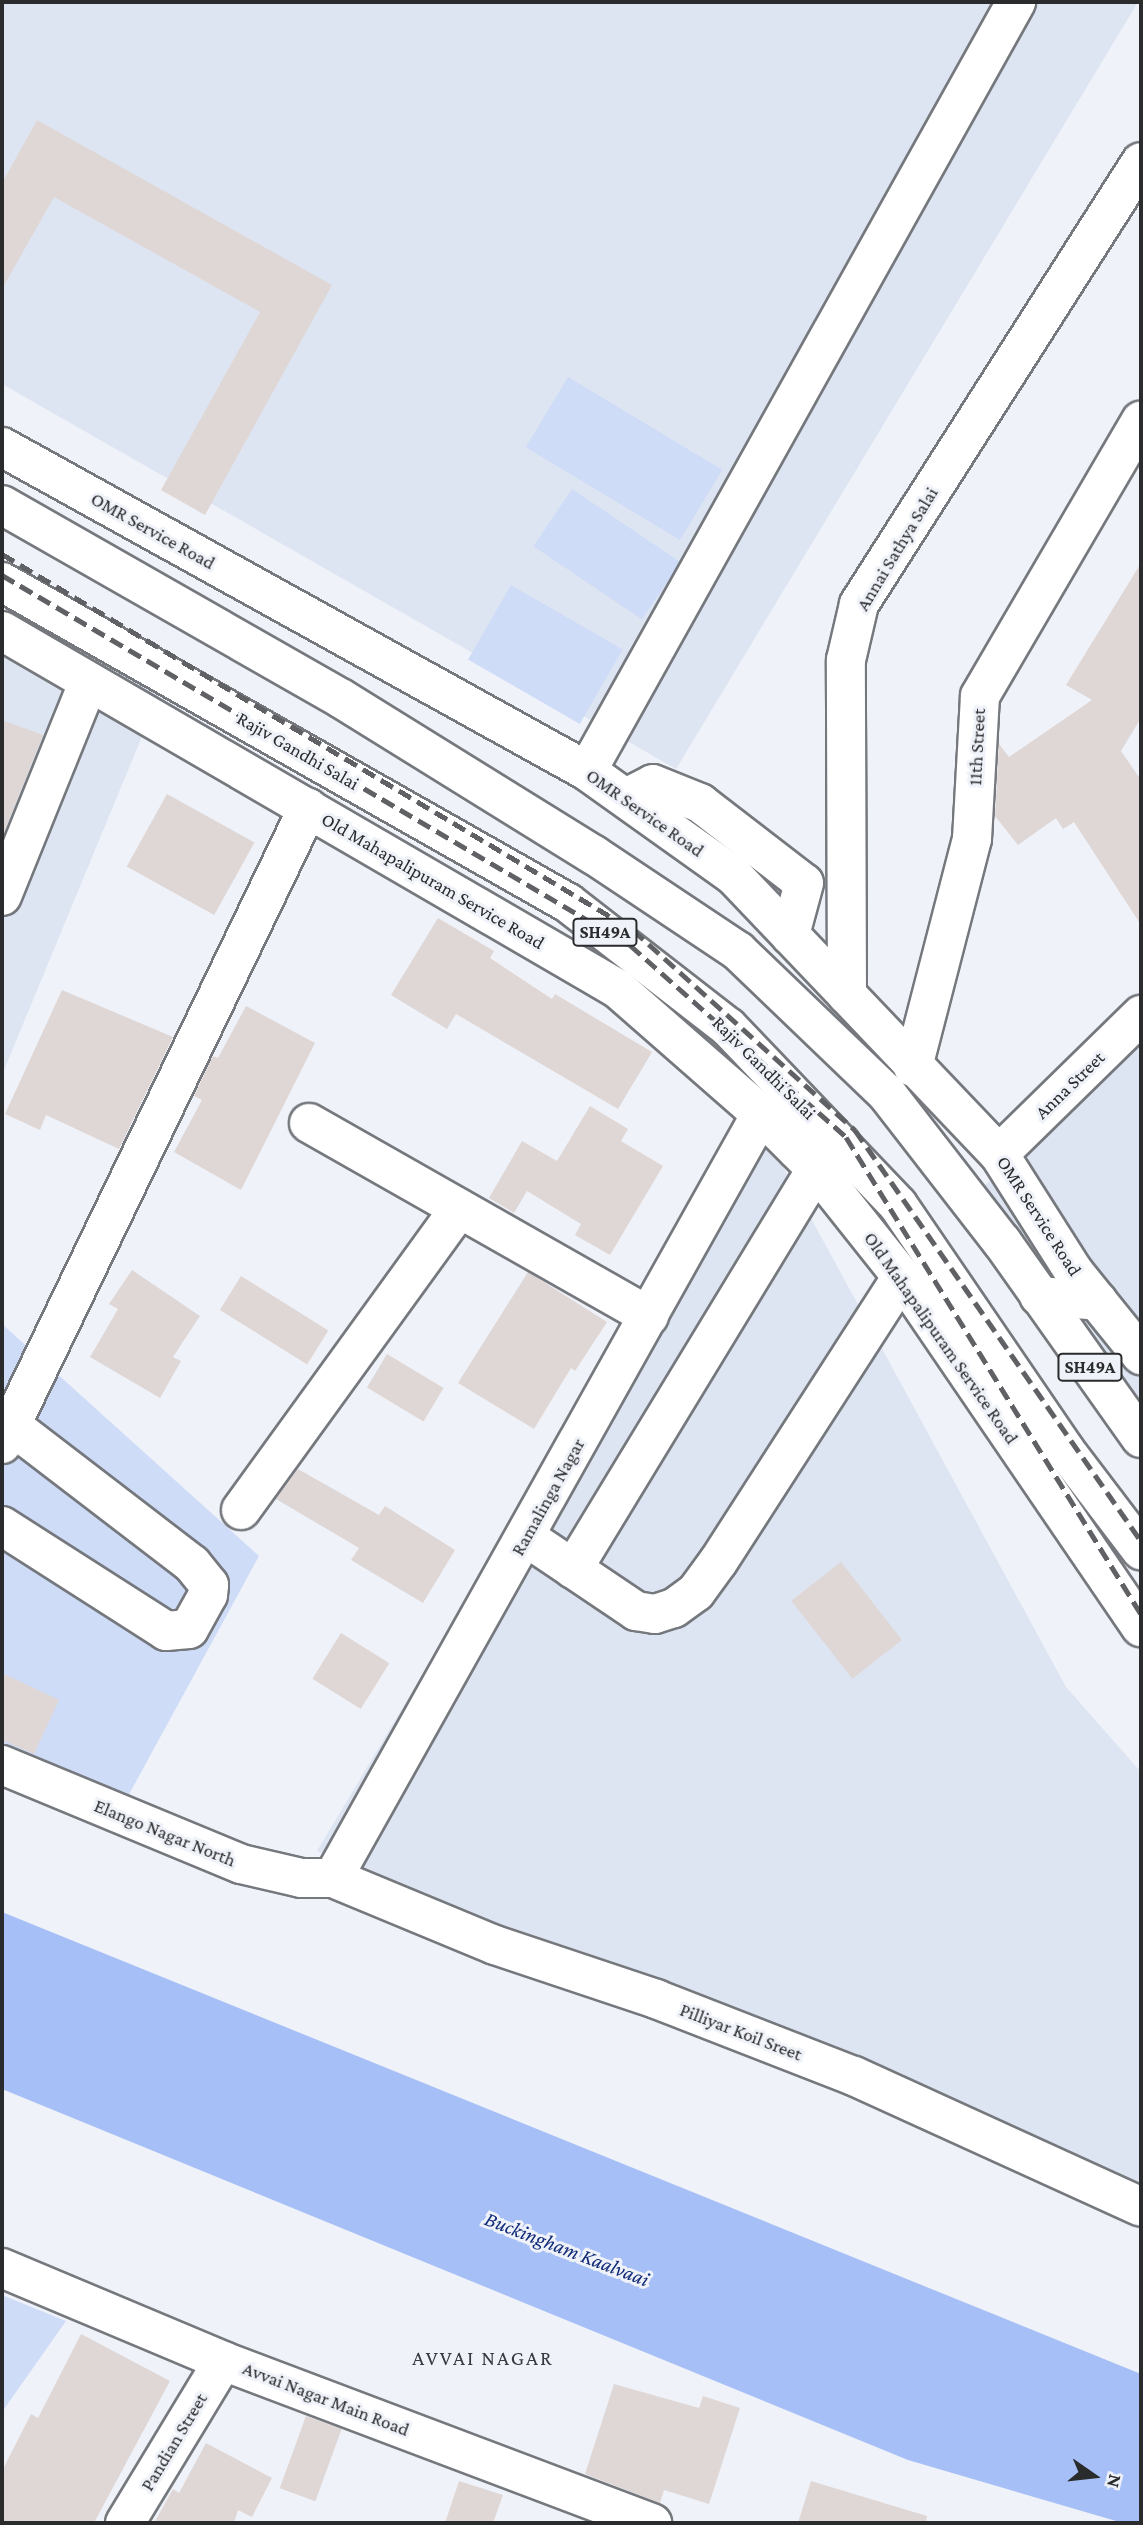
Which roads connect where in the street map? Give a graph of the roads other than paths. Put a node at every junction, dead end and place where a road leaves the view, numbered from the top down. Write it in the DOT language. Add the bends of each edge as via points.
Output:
graph roads {
  1 [pos="1016,2"];
  2 [pos="1141,162"];
  3 [pos="1141,421"];
  4 [pos="2,447"];
  5 [pos="2,505"];
  6 [pos="2,582"];
  7 [pos="2,631"];
  8 [pos="88,683"];
  9 [pos="587,771"];
  10 [pos="308,808"];
  11 [pos="2,895"];
  12 [pos="847,995"];
  13 [pos="1141,1015"];
  14 [pos="913,1067"];
  15 [pos="774,1102"];
  16 [pos="309,1123"];
  17 [pos="999,1154"];
  18 [pos="807,1160"];
  19 [pos="458,1209"];
  20 [pos="902,1278"];
  21 [pos="1039,1296"];
  22 [pos="1098,1301"];
  23 [pos="649,1316"];
  24 [pos="1141,1355"];
  25 [pos="7,1435"];
  26 [pos="1141,1437"];
  27 [pos="241,1510"];
  28 [pos="2,1527"];
  29 [pos="526,1536"];
  30 [pos="1141,1550"];
  31 [pos="573,1569"];
  32 [pos="1141,1627"];
  33 [pos="2,1765"];
  34 [pos="333,1878"];
  35 [pos="1141,2207"];
  36 [pos="2,2268"];
  37 [pos="223,2361"];
  38 [pos="125,2523"];
  39 [pos="652,2523"];
  1 -- 9 [label="street"];
  2 -- 12 [label="street, Annai Sathya Salai" via="859,604 846,660"];
  3 -- 14 [label="street, 11th Street" via="979,696 972,839"];
  4 -- 9 [label="street, OMR Service Road"];
  5 -- 21 [label="street, SH49A" via="353,706 594,855 738,951 887,1094"];
  6 -- 15 [label="street, Rajiv Gandhi Salai / SH49A" via="568,903 728,1027"];
  7 -- 8 [label="street, Old Mahapalipuram Service Road"];
  8 -- 10 [label="street, Old Mahapalipuram Service Road"];
  8 -- 11 [label="street"];
  9 -- 12 [label="street, OMR Service Road" via="733,875"];
  10 -- 15 [label="street, Old Mahapalipuram Service Road" via="618,989"];
  10 -- 25 [label="street"];
  12 -- 14 [label="street, OMR Service Road"];
  13 -- 17 [label="street, Anna Street"];
  14 -- 17 [label="street, OMR Service Road"];
  15 -- 18 [label="street"];
  15 -- 23 [label="street, Ramalinga Nagar"];
  15 -- 30 [label="street, Rajiv Gandhi Salai / SH49A" via="898,1205 1065,1450"];
  16 -- 19 [label="street"];
  17 -- 22 [label="street, OMR Service Road"];
  18 -- 20 [label="street, Old Mahapalipuram Service Road"];
  18 -- 31 [label="street"];
  19 -- 23 [label="street"];
  19 -- 27 [label="street"];
  20 -- 31 [label="street" via="696,1592 674,1608 655,1614 636,1611"];
  20 -- 32 [label="street, Old Mahapalipuram Service Road"];
  21 -- 22 [label="street"];
  21 -- 26 [label="street, SH49A"];
  22 -- 24 [label="street, OMR Service Road"];
  23 -- 29 [label="street, Ramalinga Nagar"];
  25 -- 28 [label="street" via="192,1564 209,1585 208,1595 188,1629 166,1631"];
  29 -- 31 [label="street"];
  29 -- 34 [label="street, Ramalinga Nagar"];
  33 -- 34 [label="street, Elango Nagar North" via="241,1864 301,1878"];
  34 -- 35 [label="street, Pilliyar Koil Sreet" via="495,1945 656,1999 854,2076"];
  36 -- 37 [label="street, Avvai Nagar Main Road"];
  37 -- 38 [label="street, Pandian Street"];
  37 -- 39 [label="street, Avvai Nagar Main Road"];
}
